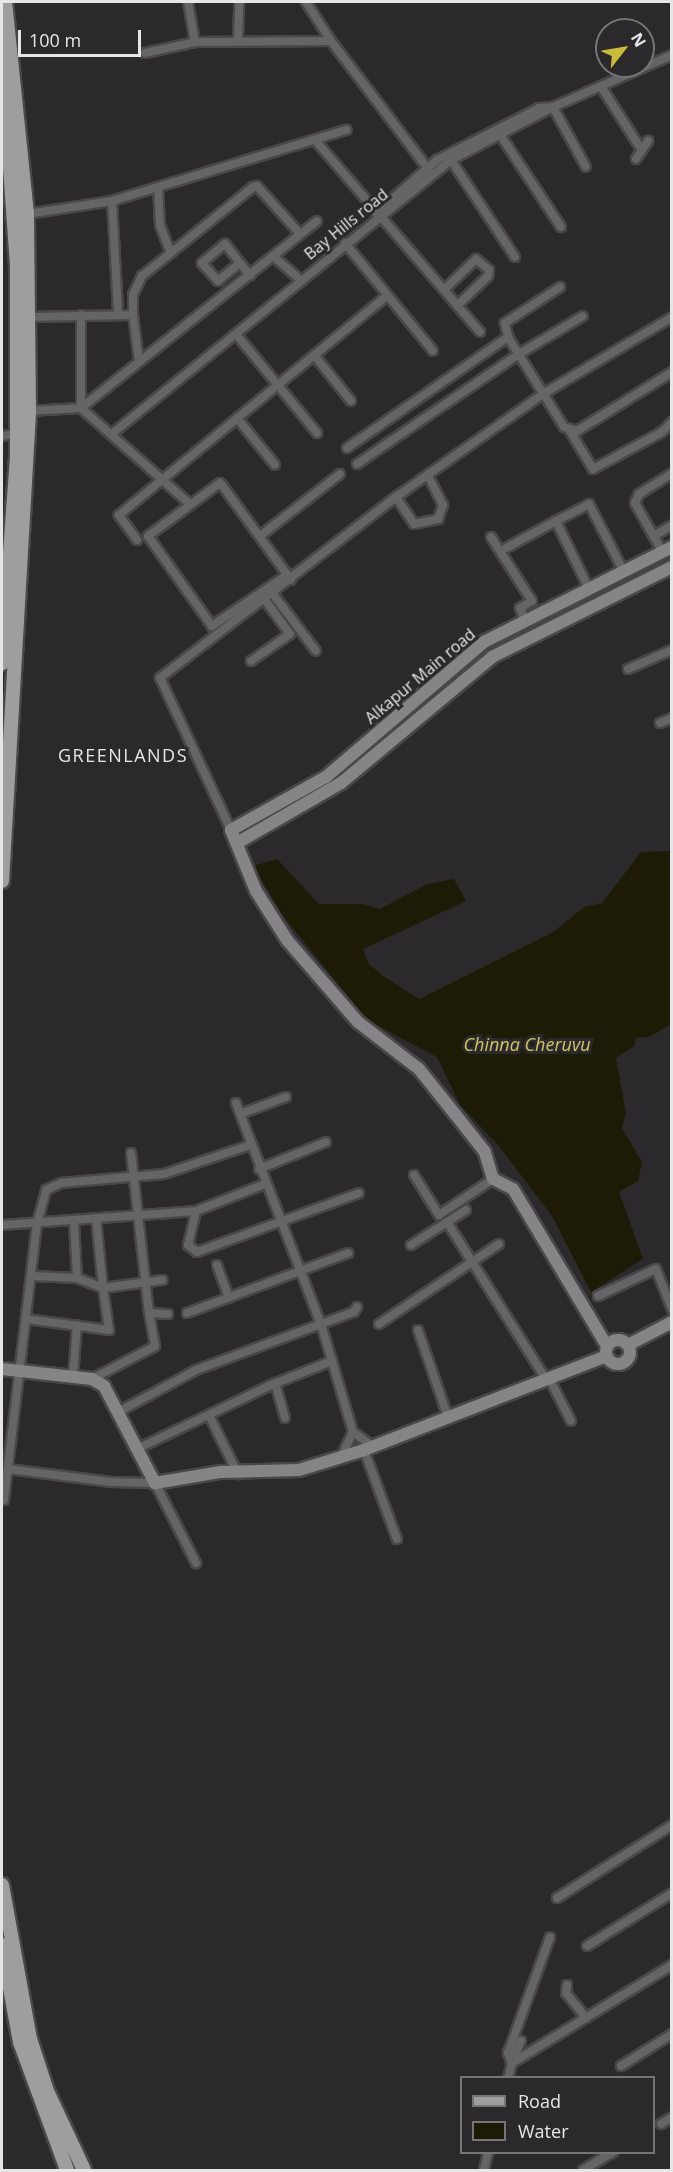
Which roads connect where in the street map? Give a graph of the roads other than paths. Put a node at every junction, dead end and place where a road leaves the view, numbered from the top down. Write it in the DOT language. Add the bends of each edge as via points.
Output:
graph roads {
  1 [pos="5,2"];
  2 [pos="188,2"];
  3 [pos="239,2"];
  4 [pos="306,2"];
  5 [pos="238,39"];
  6 [pos="331,40"];
  7 [pos="195,42"];
  8 [pos="145,53"];
  9 [pos="672,55"];
  10 [pos="2,56"];
  11 [pos="602,88"];
  12 [pos="553,107"];
  13 [pos="346,130"];
  14 [pos="501,136"];
  15 [pos="5,138"];
  16 [pos="315,140"];
  17 [pos="648,141"];
  18 [pos="641,149"];
  19 [pos="636,159"];
  20 [pos="451,160"];
  21 [pos="586,167"];
  22 [pos="17,171"];
  23 [pos="430,171"];
  24 [pos="158,187"];
  25 [pos="112,201"];
  26 [pos="380,212"];
  27 [pos="27,214"];
  28 [pos="317,221"];
  29 [pos="561,227"];
  30 [pos="300,234"];
  31 [pos="345,243"];
  32 [pos="171,253"];
  33 [pos="273,256"];
  34 [pos="515,257"];
  35 [pos="240,263"];
  36 [pos="250,275"];
  37 [pos="302,280"];
  38 [pos="560,287"];
  39 [pos="445,289"];
  40 [pos="387,296"];
  41 [pos="458,305"];
  42 [pos="118,313"];
  43 [pos="81,315"];
  44 [pos="133,315"];
  45 [pos="583,316"];
  46 [pos="672,316"];
  47 [pos="29,317"];
  48 [pos="480,332"];
  49 [pos="236,334"];
  50 [pos="508,337"];
  51 [pos="433,351"];
  52 [pos="519,354"];
  53 [pos="314,355"];
  54 [pos="139,361"];
  55 [pos="672,372"];
  56 [pos="278,385"];
  57 [pos="543,394"];
  58 [pos="351,401"];
  59 [pos="81,408"];
  60 [pos="29,411"];
  61 [pos="237,418"];
  62 [pos="672,422"];
  63 [pos="570,431"];
  64 [pos="113,433"];
  65 [pos="317,433"];
  66 [pos="17,434"];
  67 [pos="2,436"];
  68 [pos="347,448"];
  69 [pos="357,464"];
  70 [pos="275,465"];
  71 [pos="672,473"];
  72 [pos="340,474"];
  73 [pos="428,475"];
  74 [pos="160,479"];
  75 [pos="396,497"];
  76 [pos="190,504"];
  77 [pos="556,521"];
  78 [pos="672,525"];
  79 [pos="260,536"];
  80 [pos="654,536"];
  81 [pos="491,537"];
  82 [pos="137,540"];
  83 [pos="506,548"];
  84 [pos="667,549"];
  85 [pos="672,567"];
  86 [pos="623,570"];
  87 [pos="289,577"];
  88 [pos="588,588"];
  89 [pos="269,597"];
  90 [pos="524,618"];
  91 [pos="476,648"];
  92 [pos="672,650"];
  93 [pos="316,651"];
  94 [pos="251,661"];
  95 [pos="487,662"];
  96 [pos="2,663"];
  97 [pos="628,669"];
  98 [pos="672,718"];
  99 [pos="660,723"];
  100 [pos="231,830"];
  101 [pos="237,843"];
  102 [pos="2,881"];
  103 [pos="286,1097"];
  104 [pos="236,1103"];
  105 [pos="240,1114"];
  106 [pos="327,1142"];
  107 [pos="250,1145"];
  108 [pos="131,1153"];
  109 [pos="259,1169"];
  110 [pos="414,1174"];
  111 [pos="135,1177"];
  112 [pos="493,1179"];
  113 [pos="265,1184"];
  114 [pos="359,1193"];
  115 [pos="466,1210"];
  116 [pos="196,1212"];
  117 [pos="140,1213"];
  118 [pos="96,1218"];
  119 [pos="74,1221"];
  120 [pos="280,1221"];
  121 [pos="447,1222"];
  122 [pos="37,1224"];
  123 [pos="2,1226"];
  124 [pos="499,1244"];
  125 [pos="411,1245"];
  126 [pos="348,1253"];
  127 [pos="473,1261"];
  128 [pos="217,1265"];
  129 [pos="300,1271"];
  130 [pos="32,1276"];
  131 [pos="77,1278"];
  132 [pos="162,1280"];
  133 [pos="147,1283"];
  134 [pos="103,1288"];
  135 [pos="598,1296"];
  136 [pos="229,1298"];
  137 [pos="357,1307"];
  138 [pos="672,1309"];
  139 [pos="149,1313"];
  140 [pos="187,1313"];
  141 [pos="168,1314"];
  142 [pos="26,1319"];
  143 [pos="672,1322"];
  144 [pos="321,1324"];
  145 [pos="379,1324"];
  146 [pos="77,1325"];
  147 [pos="418,1330"];
  148 [pos="628,1345"];
  149 [pos="606,1351"];
  150 [pos="332,1361"];
  151 [pos="2,1369"];
  152 [pos="20,1372"];
  153 [pos="73,1377"];
  154 [pos="548,1378"];
  155 [pos="92,1379"];
  156 [pos="275,1383"];
  157 [pos="120,1411"];
  158 [pos="209,1415"];
  159 [pos="448,1417"];
  160 [pos="285,1418"];
  161 [pos="571,1421"];
  162 [pos="353,1432"];
  163 [pos="139,1448"];
  164 [pos="368,1448"];
  165 [pos="342,1456"];
  166 [pos="8,1469"];
  167 [pos="238,1474"];
  168 [pos="155,1482"];
  169 [pos="4,1500"];
  170 [pos="397,1539"];
  171 [pos="196,1563"];
  172 [pos="670,1830"];
  173 [pos="2,1885"];
  174 [pos="672,1893"];
  175 [pos="557,1898"];
  176 [pos="550,1937"];
  177 [pos="2,1945"];
  178 [pos="588,1946"];
  179 [pos="672,1965"];
  180 [pos="567,1985"];
  181 [pos="586,2018"];
  182 [pos="672,2034"];
  183 [pos="521,2041"];
  184 [pos="512,2063"];
  185 [pos="621,2066"];
  186 [pos="509,2076"];
  187 [pos="672,2117"];
  188 [pos="661,2124"];
  189 [pos="488,2154"];
  190 [pos="609,2154"];
  191 [pos="68,2170"];
  192 [pos="84,2170"];
  193 [pos="484,2170"];
  194 [pos="583,2170"];
  1 -- 22 [label="main road"];
  2 -- 7 [label="street"];
  3 -- 5 [label="street"];
  4 -- 6 [label="street"];
  5 -- 6 [label="street"];
  5 -- 7 [label="street"];
  6 -- 23 [label="street"];
  7 -- 8 [label="street"];
  9 -- 11 [label="street"];
  10 -- 15 [label="main road"];
  11 -- 12 [label="street"];
  11 -- 18 [label="street"];
  12 -- 14 [label="street"];
  12 -- 21 [label="street"];
  12 -- 23 [label="street" via="539,108"];
  13 -- 16 [label="street"];
  14 -- 20 [label="street"];
  14 -- 29 [label="street"];
  15 -- 22 [label="main road"];
  16 -- 24 [label="street"];
  16 -- 26 [label="street"];
  17 -- 18 [label="street"];
  18 -- 19 [label="street"];
  20 -- 23 [label="street"];
  20 -- 34 [label="street"];
  22 -- 27 [label="main road"];
  22 -- 66 [label="main road"];
  23 -- 26 [label="street"];
  24 -- 25 [label="street"];
  24 -- 32 [label="street" via="160,225"];
  25 -- 27 [label="street"];
  25 -- 42 [label="street"];
  26 -- 31 [label="street, Bay Hills road"];
  26 -- 39 [label="street"];
  27 -- 47 [label="main road"];
  28 -- 30 [label="street"];
  30 -- 32 [label="street" via="257,186"];
  30 -- 33 [label="street"];
  31 -- 37 [label="street, Bay Hills road"];
  31 -- 40 [label="street"];
  32 -- 44 [label="street" via="137,283"];
  33 -- 36 [label="street"];
  33 -- 37 [label="street, Bay Hills road"];
  35 -- 35 [label="street" via="225,244 202,263 218,281"];
  35 -- 36 [label="street"];
  36 -- 54 [label="street"];
  37 -- 49 [label="street"];
  38 -- 50 [label="street" via="509,319 505,323"];
  39 -- 41 [label="street"];
  39 -- 41 [label="street" via="476,259 489,270 488,276"];
  40 -- 51 [label="street"];
  40 -- 53 [label="street"];
  41 -- 48 [label="street"];
  42 -- 43 [label="street"];
  42 -- 44 [label="street"];
  43 -- 47 [label="street"];
  43 -- 59 [label="street"];
  44 -- 54 [label="street"];
  45 -- 52 [label="street"];
  46 -- 57 [label="street"];
  47 -- 60 [label="main road"];
  49 -- 56 [label="street"];
  49 -- 64 [label="street"];
  50 -- 52 [label="street"];
  50 -- 68 [label="street"];
  52 -- 57 [label="street"];
  52 -- 69 [label="street"];
  53 -- 56 [label="street"];
  53 -- 58 [label="street"];
  54 -- 59 [label="street"];
  55 -- 63 [label="street" via="577,431"];
  56 -- 61 [label="street"];
  56 -- 65 [label="street"];
  57 -- 63 [label="street"];
  57 -- 73 [label="street"];
  59 -- 60 [label="street"];
  59 -- 64 [label="street"];
  60 -- 102 [label="main road"];
  61 -- 70 [label="street"];
  61 -- 74 [label="street"];
  62 -- 63 [label="street" via="662,432 593,469"];
  64 -- 74 [label="street"];
  66 -- 67 [label="street"];
  66 -- 96 [label="main road"];
  71 -- 80 [label="street" via="636,497 635,503"];
  72 -- 79 [label="street"];
  73 -- 75 [label="street"];
  73 -- 75 [label="street" via="442,505 438,519 414,524"];
  74 -- 76 [label="street"];
  74 -- 82 [label="street" via="119,515"];
  75 -- 87 [label="street"];
  76 -- 79 [label="street" via="220,483"];
  76 -- 87 [label="street" via="148,539 212,627"];
  77 -- 83 [label="street"];
  77 -- 86 [label="street" via="589,504"];
  77 -- 88 [label="street"];
  78 -- 80 [label="street"];
  79 -- 87 [label="street"];
  80 -- 84 [label="street"];
  81 -- 90 [label="street" via="532,601 520,608"];
  84 -- 86 [label="street, Alkapur Main road"];
  85 -- 95 [label="street, Alkapur Main road"];
  86 -- 88 [label="street, Alkapur Main road"];
  87 -- 89 [label="street"];
  88 -- 90 [label="street, Alkapur Main road"];
  89 -- 93 [label="street"];
  89 -- 94 [label="street" via="290,634"];
  89 -- 100 [label="street" via="160,678"];
  90 -- 91 [label="street, Alkapur Main road"];
  91 -- 95 [label="street"];
  91 -- 100 [label="street, Alkapur Main road" via="326,777"];
  92 -- 97 [label="street"];
  95 -- 101 [label="street, Alkapur Main road" via="340,783"];
  98 -- 99 [label="street"];
  100 -- 101 [label="street"];
  101 -- 112 [label="street" via="256,891 287,940 358,1022 419,1069 485,1152"];
  103 -- 105 [label="street"];
  104 -- 105 [label="street"];
  105 -- 107 [label="street"];
  106 -- 109 [label="street"];
  107 -- 109 [label="street"];
  107 -- 111 [label="street" via="171,1172"];
  108 -- 111 [label="street"];
  109 -- 113 [label="street"];
  110 -- 112 [label="street" via="439,1215"];
  111 -- 117 [label="street"];
  111 -- 122 [label="street" via="51,1185"];
  112 -- 149 [label="street" via="513,1189"];
  113 -- 116 [label="street"];
  113 -- 120 [label="street"];
  114 -- 120 [label="street"];
  115 -- 121 [label="street"];
  116 -- 117 [label="street"];
  116 -- 120 [label="street" via="188,1245 197,1252"];
  117 -- 118 [label="street"];
  117 -- 133 [label="street"];
  118 -- 119 [label="street"];
  118 -- 134 [label="street"];
  119 -- 122 [label="street"];
  119 -- 131 [label="street"];
  120 -- 129 [label="street"];
  121 -- 125 [label="street"];
  121 -- 127 [label="street"];
  122 -- 123 [label="street"];
  122 -- 130 [label="street"];
  124 -- 127 [label="street"];
  126 -- 129 [label="street"];
  127 -- 145 [label="street"];
  127 -- 154 [label="street"];
  128 -- 136 [label="street"];
  129 -- 136 [label="street"];
  129 -- 144 [label="street"];
  130 -- 131 [label="street"];
  130 -- 142 [label="street"];
  131 -- 134 [label="street"];
  132 -- 133 [label="street"];
  133 -- 134 [label="street"];
  133 -- 139 [label="street"];
  134 -- 146 [label="street" via="109,1330"];
  135 -- 138 [label="street" via="656,1269"];
  136 -- 140 [label="street"];
  137 -- 144 [label="street" via="354,1312"];
  139 -- 141 [label="street"];
  139 -- 155 [label="street" via="155,1347"];
  142 -- 146 [label="street"];
  142 -- 152 [label="street"];
  143 -- 148 [label="street"];
  144 -- 150 [label="street"];
  144 -- 157 [label="street" via="196,1370"];
  146 -- 153 [label="street"];
  147 -- 159 [label="street"];
  148 -- 149 [label="street" via="617,1340"];
  148 -- 149 [label="street" via="630,1356 623,1364 614,1365"];
  149 -- 154 [label="street"];
  150 -- 156 [label="street"];
  150 -- 162 [label="street"];
  151 -- 152 [label="street"];
  152 -- 153 [label="street"];
  152 -- 166 [label="street"];
  153 -- 155 [label="street"];
  154 -- 159 [label="street"];
  154 -- 161 [label="street"];
  155 -- 157 [label="street" via="104,1386"];
  156 -- 158 [label="street"];
  156 -- 160 [label="street"];
  157 -- 163 [label="street"];
  158 -- 163 [label="street"];
  158 -- 167 [label="street"];
  159 -- 164 [label="street"];
  162 -- 164 [label="street"];
  162 -- 165 [label="street"];
  163 -- 168 [label="street"];
  164 -- 165 [label="street"];
  164 -- 170 [label="street"];
  165 -- 167 [label="street" via="299,1470"];
  166 -- 168 [label="street" via="111,1482"];
  166 -- 169 [label="street"];
  167 -- 168 [label="street" via="221,1472"];
  168 -- 171 [label="street"];
  172 -- 175 [label="street"];
  173 -- 192 [label="main road" via="30,2039 47,2091"];
  174 -- 178 [label="street"];
  176 -- 184 [label="street" via="508,2053"];
  177 -- 191 [label="main road" via="20,2042"];
  179 -- 181 [label="street"];
  180 -- 181 [label="street" via="566,1993"];
  181 -- 184 [label="street"];
  182 -- 185 [label="street"];
  183 -- 184 [label="street"];
  184 -- 186 [label="street"];
  187 -- 188 [label="street"];
  189 -- 193 [label="street"];
  190 -- 194 [label="street"];
}
